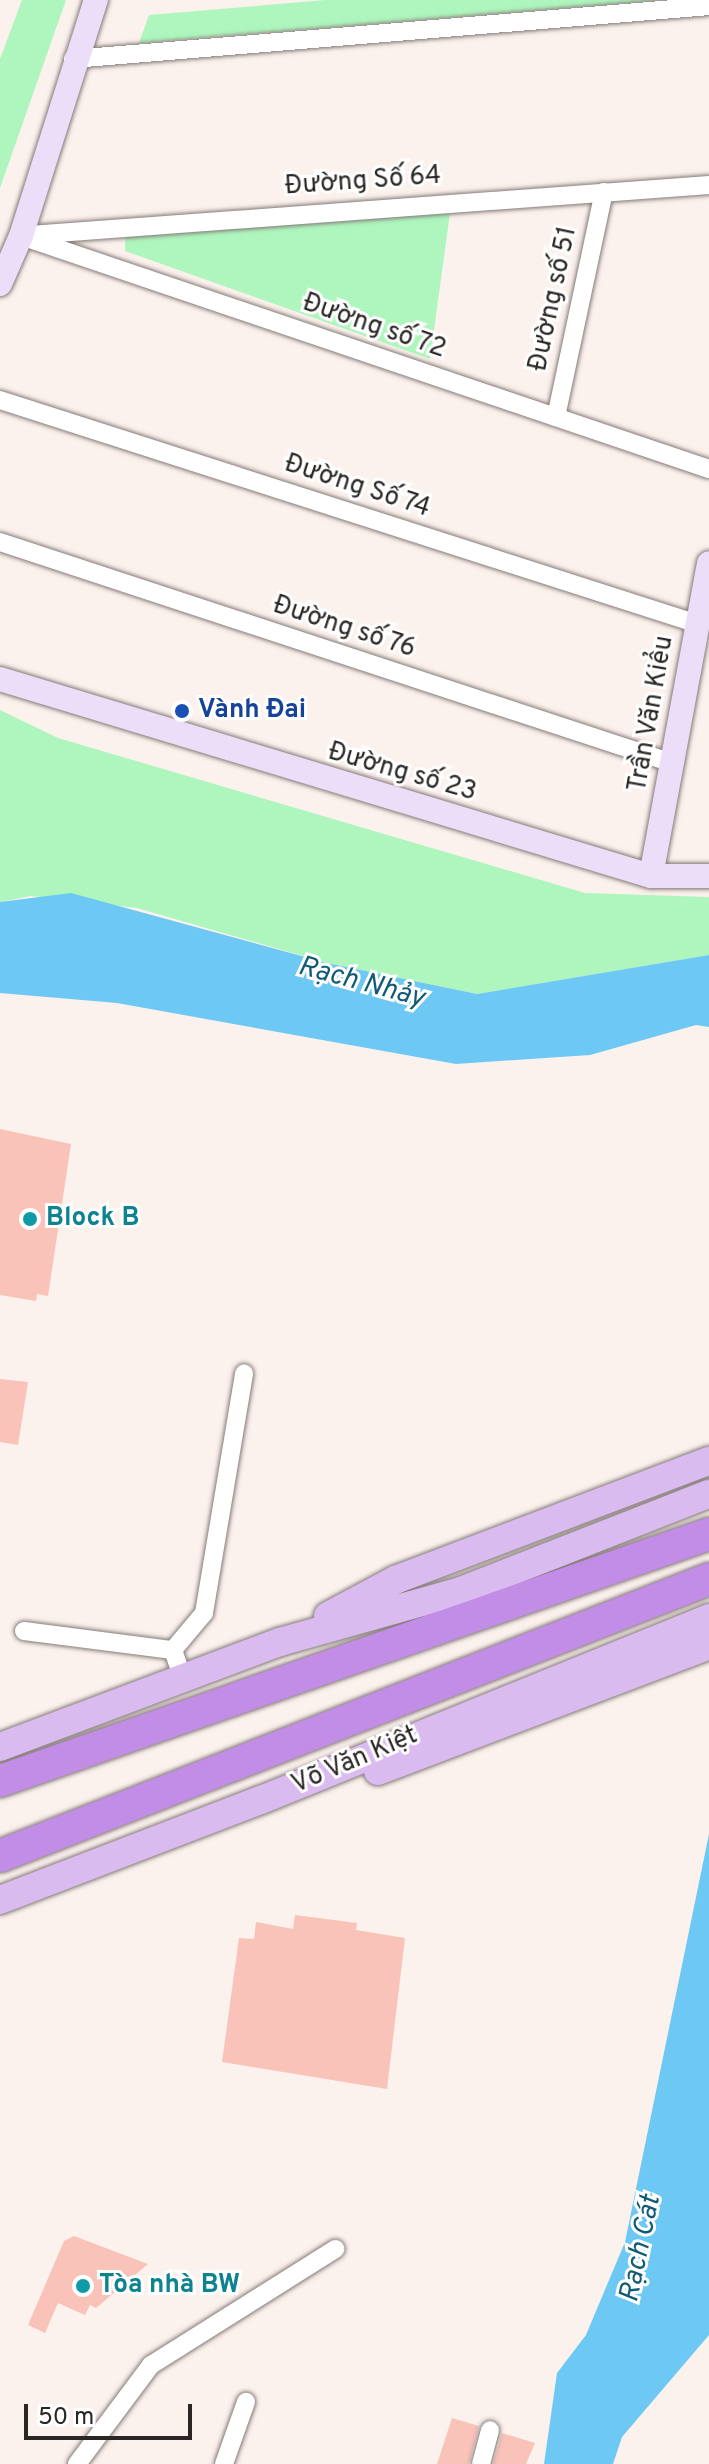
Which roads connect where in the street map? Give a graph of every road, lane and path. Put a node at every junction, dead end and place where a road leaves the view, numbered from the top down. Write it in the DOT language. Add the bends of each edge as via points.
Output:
graph roads {
  1 [pos="96,0"];
  2 [pos="709,6"];
  3 [pos="73,59"];
  4 [pos="709,185"];
  5 [pos="604,192"];
  6 [pos="21,236"];
  7 [pos="0,284"];
  8 [pos="0,400"];
  9 [pos="556,417"];
  10 [pos="709,469"];
  11 [pos="0,542"];
  12 [pos="709,563"];
  13 [pos="698,624"];
  14 [pos="0,679"];
  15 [pos="672,763"];
  16 [pos="651,876"];
  17 [pos="709,876"];
  18 [pos="244,1373"];
  19 [pos="709,1461"];
  20 [pos="709,1494"];
  21 [pos="709,1534"];
  22 [pos="709,1579"];
  23 [pos="709,1618"];
  24 [pos="24,1631"];
  25 [pos="280,1642"];
  26 [pos="709,1645"];
  27 [pos="173,1650"];
  28 [pos="183,1679"];
  29 [pos="0,1747"];
  30 [pos="0,1781"];
  31 [pos="261,1800"];
  32 [pos="0,1856"];
  33 [pos="0,1900"];
  34 [pos="335,2249"];
  35 [pos="246,2402"];
  36 [pos="490,2430"];
  37 [pos="77,2464"];
  38 [pos="224,2464"];
  39 [pos="481,2464"];
  1 -- 3 [label="street"];
  2 -- 3 [label="street"];
  3 -- 6 [label="street"];
  4 -- 5 [label="street, Đường Số 64"];
  5 -- 6 [label="street, Đường Số 64"];
  5 -- 9 [label="street, Đường số 51"];
  6 -- 7 [label="street"];
  6 -- 9 [label="street, Đường số 72"];
  8 -- 13 [label="street, Đường Số 74"];
  9 -- 10 [label="street, Đường số 72"];
  11 -- 15 [label="street, Đường số 76"];
  12 -- 13 [label="street, Trần Văn Kiểu"];
  13 -- 15 [label="street, Trần Văn Kiểu"];
  14 -- 16 [label="street, Đường số 23"];
  15 -- 16 [label="street, Trần Văn Kiểu"];
  16 -- 17 [label="street, Đường số 23"];
  18 -- 27 [label="street" via="204,1613"];
  19 -- 25 [label="main road" via="395,1580"];
  20 -- 25 [label="main road" via="461,1591"];
  21 -- 30 [label="highway"];
  22 -- 32 [label="highway, Võ Văn Kiệt"];
  23 -- 31 [label="main road, Võ Văn Kiệt"];
  24 -- 27 [label="street"];
  25 -- 28 [label="main road"];
  26 -- 31 [label="main road" via="373,1774"];
  27 -- 28 [label="street"];
  28 -- 29 [label="main road"];
  31 -- 33 [label="main road, Võ Văn Kiệt"];
  34 -- 37 [label="street" via="151,2365"];
  35 -- 38 [label="street"];
  36 -- 39 [label="street"];
}
